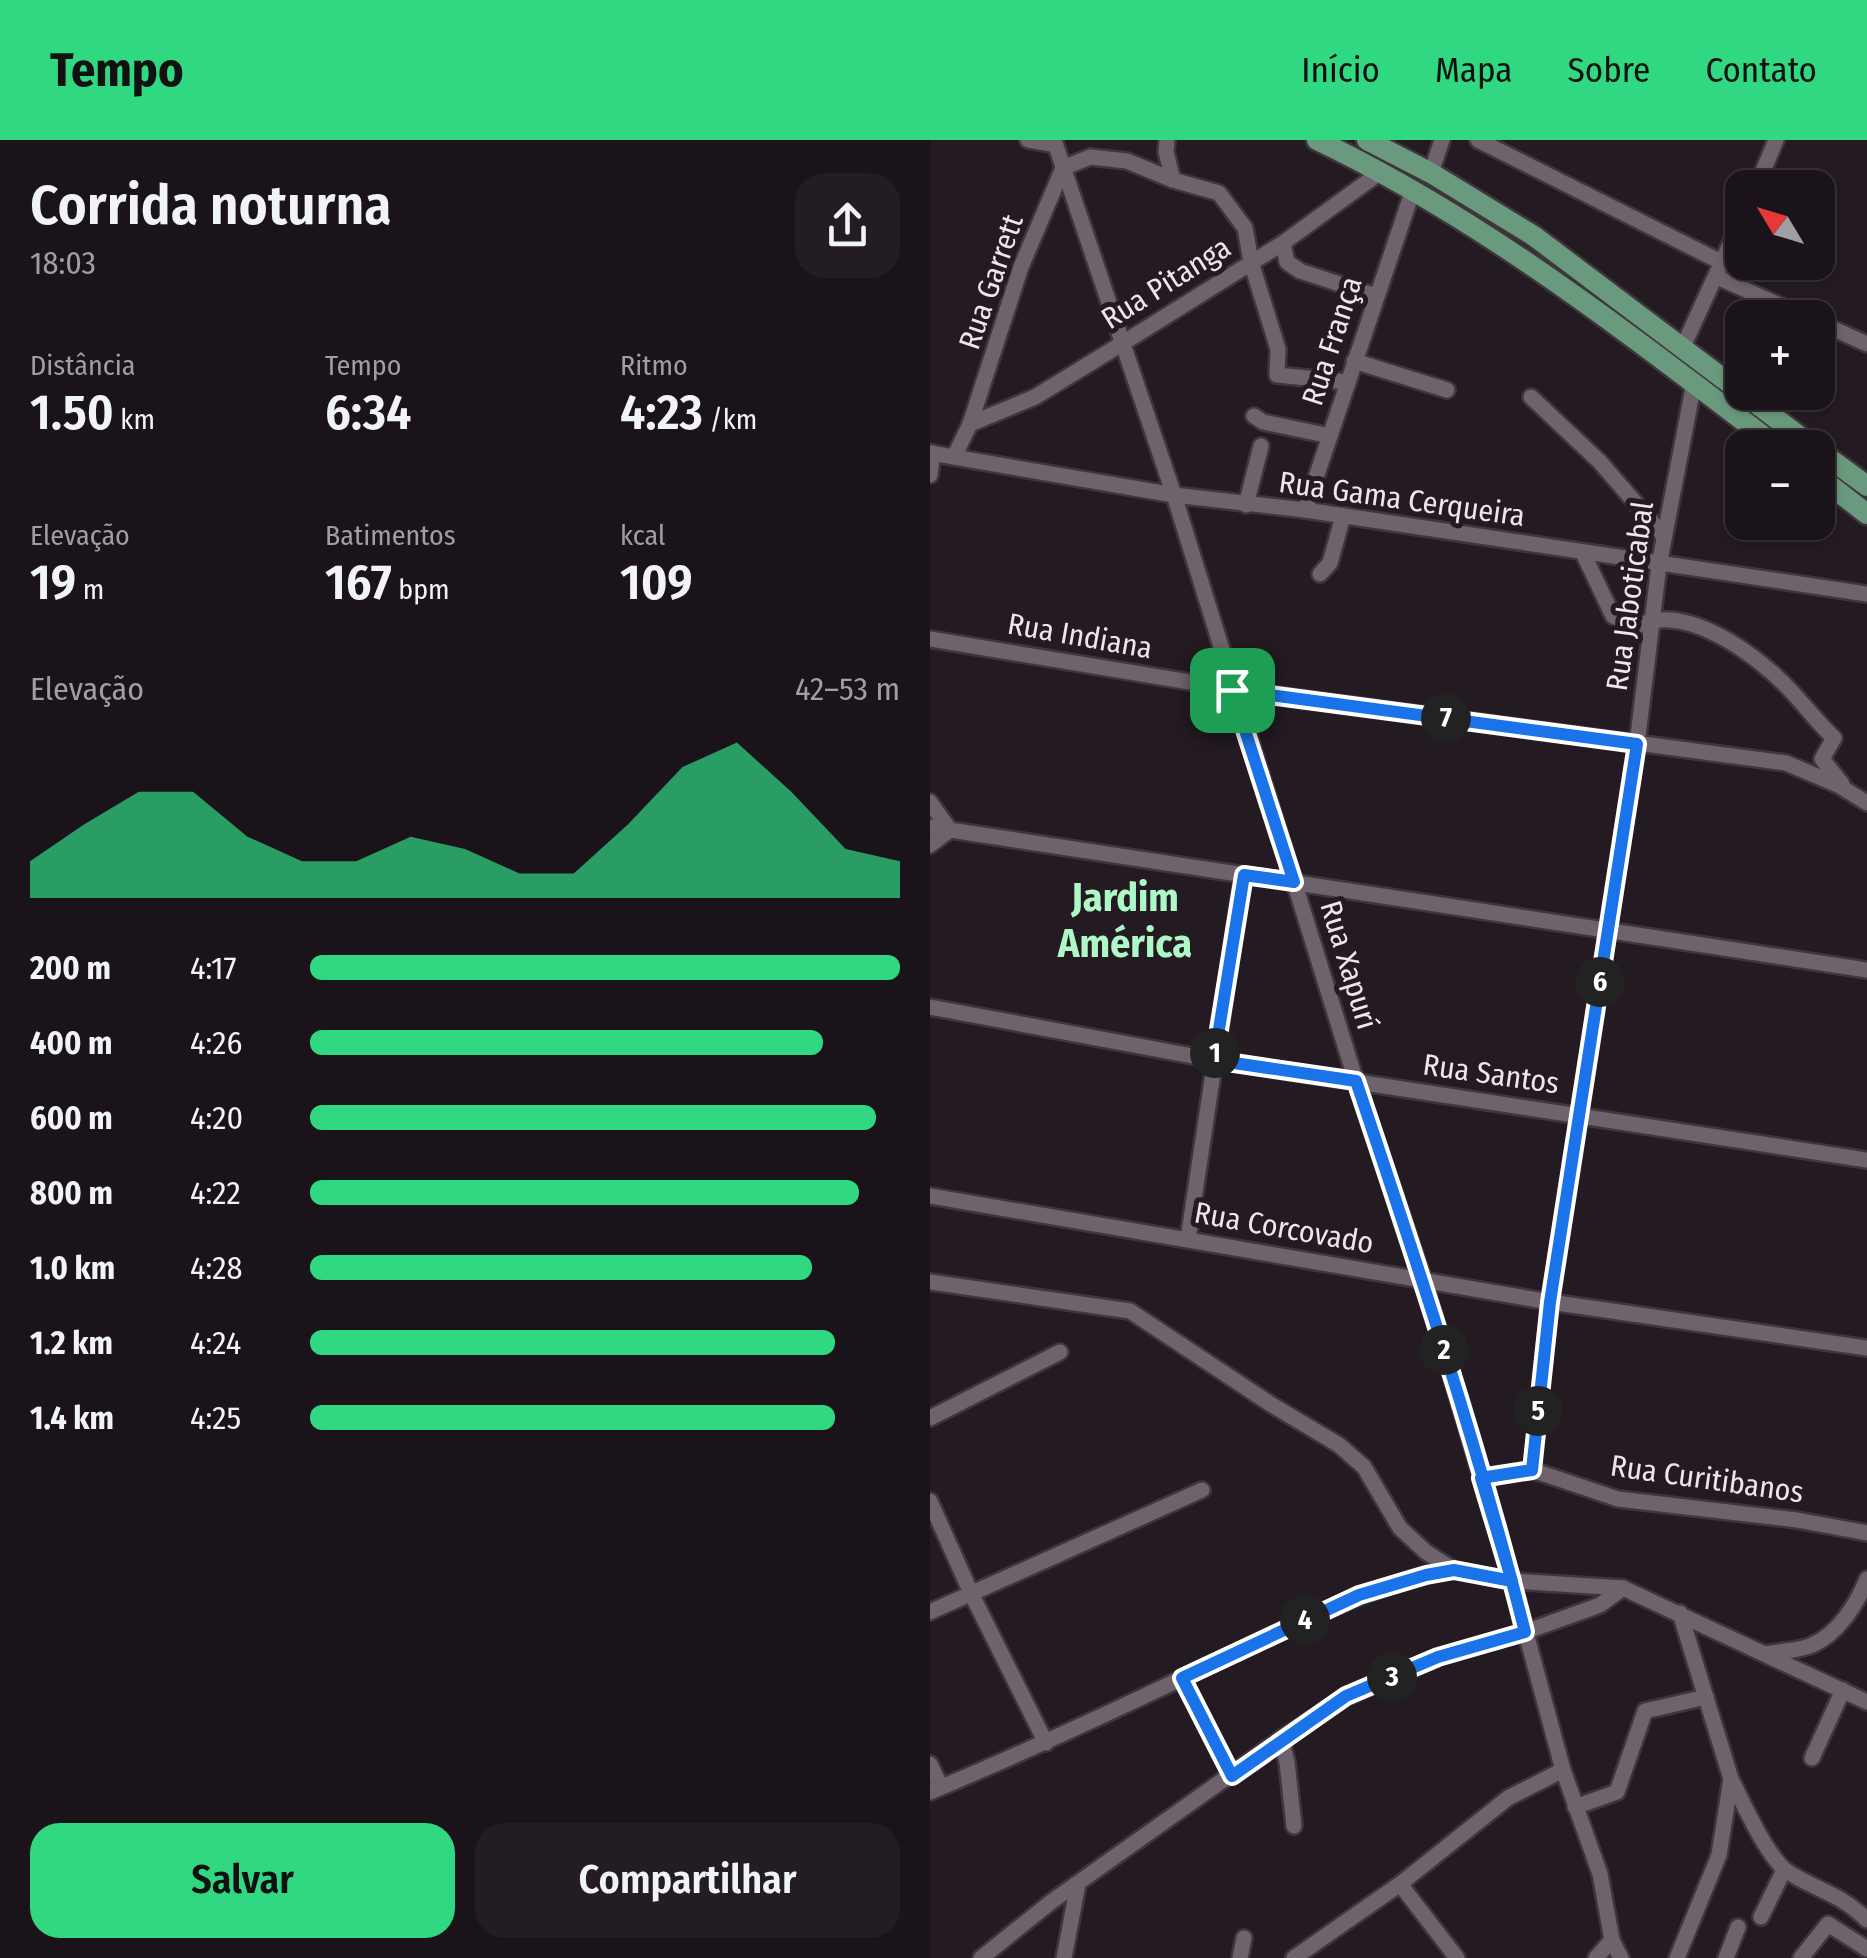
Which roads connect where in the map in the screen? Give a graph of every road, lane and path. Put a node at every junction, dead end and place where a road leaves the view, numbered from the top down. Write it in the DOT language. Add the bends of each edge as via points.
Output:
graph roads {
  1 [pos="1028,140"];
  2 [pos="1167,140"];
  3 [pos="1317,140"];
  4 [pos="1368,140"];
  5 [pos="1442,140"];
  6 [pos="1478,140"];
  7 [pos="1776,140"];
  8 [pos="1055,142"];
  9 [pos="1091,148"];
  10 [pos="1063,168"];
  11 [pos="1764,170"];
  12 [pos="1382,171"];
  13 [pos="1431,173"];
  14 [pos="1173,180"];
  15 [pos="1413,190"];
  16 [pos="1282,242"];
  17 [pos="1725,258"];
  18 [pos="1250,262"];
  19 [pos="1720,270"];
  20 [pos="1376,296"];
  21 [pos="1775,300"];
  22 [pos="1835,330"];
  23 [pos="1123,343"];
  24 [pos="1867,344"];
  25 [pos="1682,349"];
  26 [pos="1354,361"];
  27 [pos="1347,382"];
  28 [pos="1694,383"];
  29 [pos="1446,390"];
  30 [pos="1530,396"];
  31 [pos="1254,416"];
  32 [pos="970,424"];
  33 [pos="1755,430"];
  34 [pos="1792,430"];
  35 [pos="1330,436"];
  36 [pos="1261,446"];
  37 [pos="932,453"];
  38 [pos="954,457"];
  39 [pos="1835,462"];
  40 [pos="930,475"];
  41 [pos="1867,486"];
  42 [pos="1835,489"];
  43 [pos="1174,495"];
  44 [pos="1246,505"];
  45 [pos="1305,510"];
  46 [pos="1867,514"];
  47 [pos="1344,516"];
  48 [pos="1664,536"];
  49 [pos="1583,553"];
  50 [pos="1658,565"];
  51 [pos="1320,574"];
  52 [pos="1867,594"];
  53 [pos="1652,618"];
  54 [pos="930,639"];
  55 [pos="1232,690"];
  56 [pos="1637,744"];
  57 [pos="1847,791"];
  58 [pos="930,802"];
  59 [pos="1867,803"];
  60 [pos="930,827"];
  61 [pos="950,830"];
  62 [pos="930,845"];
  63 [pos="1244,875"];
  64 [pos="1294,882"];
  65 [pos="1608,933"];
  66 [pos="1867,970"];
  67 [pos="930,1007"];
  68 [pos="1214,1060"];
  69 [pos="1356,1081"];
  70 [pos="1580,1115"];
  71 [pos="1867,1160"];
  72 [pos="930,1196"];
  73 [pos="1188,1240"];
  74 [pos="1422,1279"];
  75 [pos="930,1282"];
  76 [pos="1550,1302"];
  77 [pos="1867,1348"];
  78 [pos="1060,1352"];
  79 [pos="930,1418"];
  80 [pos="1532,1470"];
  81 [pos="1481,1478"];
  82 [pos="1202,1490"];
  83 [pos="930,1501"];
  84 [pos="1867,1532"];
  85 [pos="1454,1570"];
  86 [pos="1867,1579"];
  87 [pos="1512,1581"];
  88 [pos="1623,1588"];
  89 [pos="971,1594"];
  90 [pos="930,1612"];
  91 [pos="1680,1614"];
  92 [pos="1525,1632"];
  93 [pos="1764,1654"];
  94 [pos="1182,1678"];
  95 [pos="1843,1690"];
  96 [pos="1706,1697"];
  97 [pos="1867,1702"];
  98 [pos="1281,1739"];
  99 [pos="1046,1744"];
  100 [pos="1812,1758"];
  101 [pos="930,1764"];
  102 [pos="1563,1770"];
  103 [pos="1232,1776"];
  104 [pos="1732,1779"];
  105 [pos="936,1790"];
  106 [pos="1575,1807"];
  107 [pos="1294,1826"];
  108 [pos="1784,1870"];
  109 [pos="1078,1884"];
  110 [pos="1400,1884"];
  111 [pos="1761,1917"];
  112 [pos="1867,1920"];
  113 [pos="1738,1927"];
  114 [pos="1244,1938"];
  115 [pos="1612,1940"];
  116 [pos="1867,1949"];
  117 [pos="981,1958"];
  118 [pos="1064,1958"];
  119 [pos="1240,1958"];
  120 [pos="1294,1958"];
  121 [pos="1457,1958"];
  122 [pos="1596,1958"];
  123 [pos="1620,1958"];
  124 [pos="1677,1958"];
  125 [pos="1726,1958"];
  126 [pos="1801,1958"];
  1 -- 8 [label="street"];
  2 -- 14 [label="street"];
  3 -- 12 [label="main road"];
  4 -- 13 [label="main road"];
  5 -- 13 [label="street"];
  6 -- 19 [label="street"];
  7 -- 11 [label="street"];
  8 -- 10 [label="street, Rua Xapurí"];
  9 -- 10 [label="street"];
  9 -- 14 [label="street"];
  10 -- 23 [label="street, Rua Xapurí"];
  10 -- 32 [label="street, Rua Garrett" via="1022,266"];
  12 -- 15 [label="main road"];
  12 -- 16 [label="street, Rua Pitanga"];
  13 -- 25 [label="main road" via="1534,236"];
  14 -- 18 [label="street" via="1220,193 1245,228"];
  15 -- 20 [label="street, Rua França"];
  15 -- 28 [label="main road" via="1513,250"];
  16 -- 18 [label="street, Rua Pitanga"];
  16 -- 20 [label="street" via="1287,262 1300,270"];
  17 -- 19 [label="street"];
  18 -- 23 [label="street, Rua Pitanga"];
  18 -- 27 [label="street" via="1278,349 1277,374"];
  19 -- 21 [label="street"];
  19 -- 25 [label="street"];
  20 -- 26 [label="street, Rua França"];
  22 -- 24 [label="street"];
  23 -- 32 [label="street, Rua Pitanga" via="1036,396"];
  23 -- 43 [label="street, Rua Xapurí"];
  25 -- 34 [label="main road"];
  26 -- 27 [label="street, Rua França"];
  26 -- 29 [label="street"];
  27 -- 35 [label="street, Rua França"];
  28 -- 33 [label="main road"];
  28 -- 48 [label="street, Rua Jaboticabal"];
  30 -- 48 [label="street"];
  31 -- 35 [label="street"];
  32 -- 38 [label="street, Rua Garrett"];
  35 -- 45 [label="street, Rua França"];
  36 -- 44 [label="street"];
  37 -- 38 [label="street, Rua Gama Cerqueira"];
  37 -- 40 [label="street"];
  38 -- 43 [label="street, Rua Gama Cerqueira"];
  39 -- 41 [label="main road"];
  42 -- 46 [label="main road"];
  43 -- 44 [label="street, Rua Gama Cerqueira"];
  43 -- 55 [label="street, Rua Xapurí"];
  44 -- 45 [label="street, Rua Gama Cerqueira"];
  45 -- 47 [label="street, Rua Gama Cerqueira"];
  47 -- 49 [label="street, Rua Gama Cerqueira"];
  47 -- 51 [label="street" via="1330,563"];
  48 -- 50 [label="street, Rua Jaboticabal"];
  49 -- 50 [label="street, Rua Gama Cerqueira"];
  49 -- 53 [label="street" via="1613,616 1636,627"];
  50 -- 52 [label="street, Rua Gama Cerqueira"];
  50 -- 53 [label="street, Rua Jaboticabal"];
  53 -- 56 [label="street, Rua Jaboticabal"];
  53 -- 57 [label="street" via="1679,618 1764,666 1834,738 1822,759"];
  54 -- 55 [label="street, Rua Indiana"];
  55 -- 56 [label="street, Rua Indiana"];
  55 -- 64 [label="street, Rua Xapurí"];
  56 -- 57 [label="street, Rua Indiana" via="1786,763"];
  56 -- 65 [label="street, Rua Jaboticabal"];
  57 -- 59 [label="street, Rua Indiana"];
  58 -- 61 [label="street"];
  60 -- 61 [label="street"];
  61 -- 62 [label="street"];
  61 -- 63 [label="street"];
  63 -- 64 [label="street"];
  63 -- 68 [label="street"];
  64 -- 65 [label="street"];
  64 -- 69 [label="street, Rua Xapurí"];
  65 -- 66 [label="street"];
  65 -- 70 [label="street, Rua Jaboticabal"];
  67 -- 68 [label="street, Rua Santos"];
  68 -- 69 [label="street, Rua Santos"];
  68 -- 73 [label="street"];
  69 -- 70 [label="street, Rua Santos"];
  69 -- 74 [label="street, Rua Xapurí"];
  70 -- 71 [label="street, Rua Santos"];
  70 -- 76 [label="street, Rua Jaboticabal"];
  72 -- 73 [label="street, Rua Corcovado"];
  73 -- 74 [label="street, Rua Corcovado"];
  74 -- 76 [label="street, Rua Corcovado"];
  74 -- 81 [label="street, Rua Xapurí"];
  75 -- 85 [label="street" via="1130,1311 1339,1446 1364,1467 1400,1528"];
  76 -- 77 [label="street, Rua Corcovado"];
  76 -- 80 [label="street, Rua Jaboticabal"];
  78 -- 79 [label="street"];
  80 -- 81 [label="street, Rua Curitibanos"];
  80 -- 84 [label="street, Rua Curitibanos" via="1618,1499"];
  81 -- 87 [label="street, Rua Xapurí"];
  82 -- 89 [label="street"];
  83 -- 89 [label="street"];
  85 -- 87 [label="street"];
  85 -- 94 [label="street" via="1359,1595"];
  86 -- 93 [label="street" via="1859,1600 1812,1646"];
  87 -- 88 [label="street"];
  87 -- 92 [label="street, Rua Xapurí"];
  88 -- 91 [label="street"];
  88 -- 92 [label="street" via="1600,1605"];
  89 -- 90 [label="street"];
  89 -- 99 [label="street"];
  91 -- 93 [label="street"];
  91 -- 96 [label="street"];
  92 -- 98 [label="street" via="1438,1657 1346,1696"];
  92 -- 102 [label="street, Rua Xapurí"];
  93 -- 95 [label="street"];
  94 -- 99 [label="street"];
  94 -- 103 [label="street"];
  95 -- 97 [label="street"];
  95 -- 100 [label="street"];
  96 -- 104 [label="street"];
  96 -- 106 [label="street" via="1645,1711 1617,1792"];
  98 -- 103 [label="street"];
  98 -- 107 [label="street"];
  99 -- 105 [label="street"];
  101 -- 105 [label="street"];
  102 -- 106 [label="street, Rua Xapurí"];
  102 -- 110 [label="street" via="1508,1798"];
  103 -- 109 [label="street"];
  104 -- 108 [label="street"];
  104 -- 124 [label="street" via="1719,1855"];
  106 -- 115 [label="street, Rua Xapurí" via="1600,1874"];
  108 -- 111 [label="street"];
  108 -- 112 [label="street" via="1846,1900"];
  109 -- 117 [label="street"];
  109 -- 118 [label="street"];
  110 -- 120 [label="street"];
  110 -- 121 [label="street"];
  113 -- 125 [label="street"];
  114 -- 119 [label="street"];
  115 -- 122 [label="street"];
  115 -- 123 [label="street, Rua Xapurí"];
  116 -- 126 [label="street" via="1828,1924"];
}
